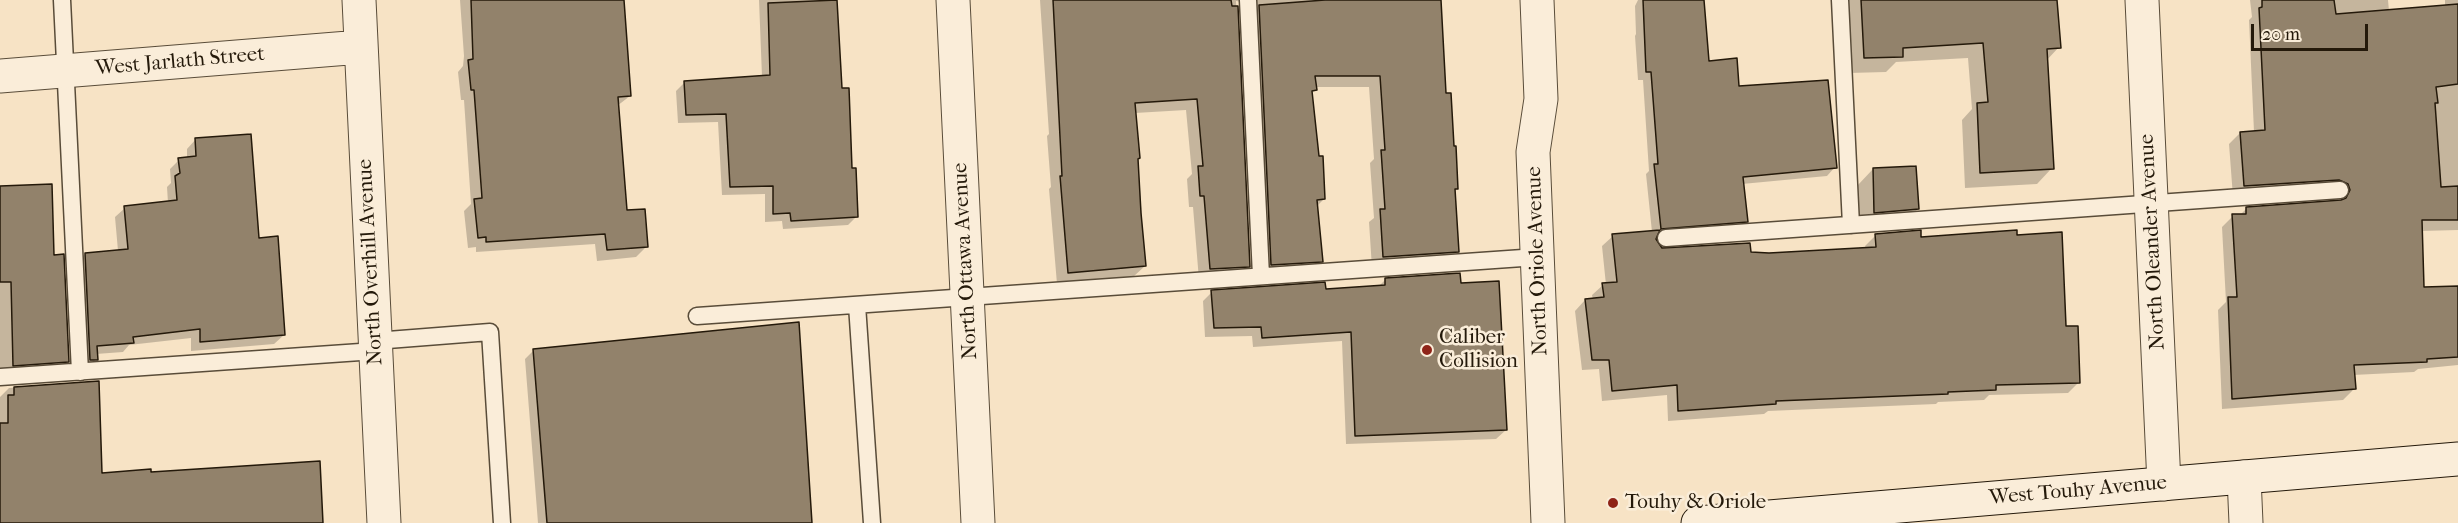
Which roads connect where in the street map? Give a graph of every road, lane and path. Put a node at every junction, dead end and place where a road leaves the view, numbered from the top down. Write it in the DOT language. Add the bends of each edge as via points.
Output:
graph roads {
  1 [pos="62,0"];
  2 [pos="359,0"];
  3 [pos="954,0"];
  4 [pos="1248,0"];
  5 [pos="1537,0"];
  6 [pos="1840,0"];
  7 [pos="2142,0"];
  8 [pos="361,47"];
  9 [pos="66,71"];
  10 [pos="0,76"];
  11 [pos="2340,190"];
  12 [pos="2152,203"];
  13 [pos="1851,225"];
  14 [pos="1666,238"];
  15 [pos="1537,257"];
  16 [pos="1261,276"];
  17 [pos="967,296"];
  18 [pos="856,305"];
  19 [pos="697,316"];
  20 [pos="375,346"];
  21 [pos="80,372"];
  22 [pos="0,377"];
  23 [pos="2458,459"];
  24 [pos="2244,477"];
  25 [pos="2164,484"];
  26 [pos="1902,514"];
  27 [pos="384,523"];
  28 [pos="502,523"];
  29 [pos="872,523"];
  30 [pos="978,523"];
  31 [pos="1548,523"];
  32 [pos="1698,523"];
  33 [pos="2246,523"];
  1 -- 9 [label="lane"];
  2 -- 8 [label="street, North Overhill Avenue"];
  3 -- 17 [label="street, North Ottawa Avenue"];
  4 -- 16 [label="lane"];
  5 -- 15 [label="street, North Oriole Avenue" via="1541,99 1533,152"];
  6 -- 13 [label="lane"];
  7 -- 12 [label="street, North Oleander Avenue"];
  8 -- 9 [label="street, West Jarlath Street"];
  8 -- 20 [label="street, North Overhill Avenue"];
  9 -- 10 [label="street, West Jarlath Street"];
  9 -- 21 [label="lane"];
  11 -- 12 [label="lane"];
  12 -- 13 [label="lane"];
  12 -- 25 [label="street, North Oleander Avenue"];
  13 -- 14 [label="lane"];
  15 -- 16 [label="lane"];
  15 -- 31 [label="street, North Oriole Avenue"];
  16 -- 17 [label="lane"];
  17 -- 18 [label="lane"];
  17 -- 30 [label="street, North Ottawa Avenue"];
  18 -- 19 [label="lane"];
  18 -- 29 [label="lane"];
  20 -- 21 [label="lane"];
  20 -- 27 [label="street, North Overhill Avenue"];
  20 -- 28 [label="lane" via="490,332"];
  21 -- 22 [label="lane"];
  23 -- 24 [label="street, West Touhy Avenue"];
  24 -- 25 [label="street, West Touhy Avenue"];
  24 -- 33 [label="street"];
  25 -- 26 [label="street, West Touhy Avenue"];
  26 -- 32 [label="street, West Touhy Avenue"];
}
